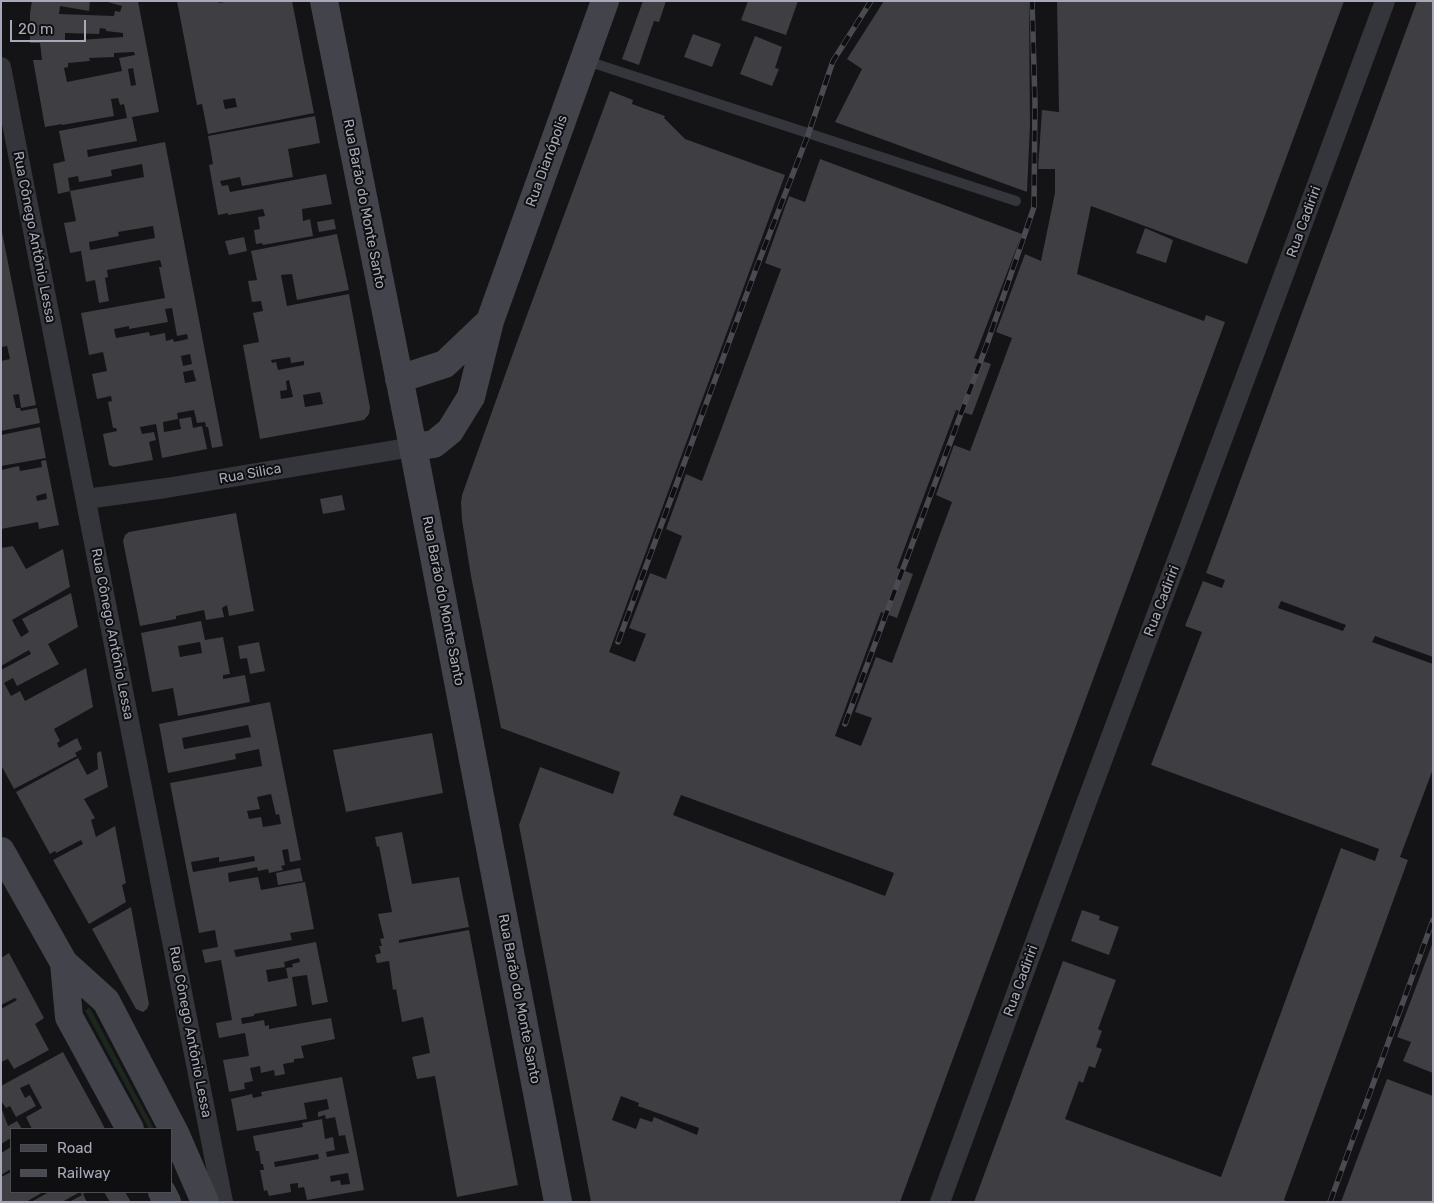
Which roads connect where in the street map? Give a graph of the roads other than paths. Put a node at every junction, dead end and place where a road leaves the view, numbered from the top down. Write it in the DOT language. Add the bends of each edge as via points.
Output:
graph roads {
  1 [pos="324,1"];
  2 [pos="605,1"];
  3 [pos="1384,1"];
  4 [pos="583,60"];
  5 [pos="1,67"];
  6 [pos="1016,201"];
  7 [pos="490,321"];
  8 [pos="399,379"];
  9 [pos="413,447"];
  10 [pos="86,499"];
  11 [pos="1,851"];
  12 [pos="64,963"];
  13 [pos="129,1128"];
  14 [pos="205,1202"];
  15 [pos="223,1202"];
  16 [pos="558,1202"];
  17 [pos="940,1202"];
  1 -- 8 [label="street, Rua Barão do Monte Santo"];
  2 -- 4 [label="street, Rua Dianópolis"];
  3 -- 17 [label="street, Rua Cadiriri"];
  4 -- 6 [label="lane"];
  4 -- 7 [label="street, Rua Dianópolis"];
  5 -- 10 [label="street, Rua Cônego Antônio Lessa"];
  7 -- 8 [label="street, Rua Dianópolis" via="445,364"];
  7 -- 9 [label="street, Rua Dianópolis" via="470,397 454,425 434,444"];
  8 -- 9 [label="street, Rua Barão do Monte Santo"];
  9 -- 10 [label="street, Rua Silica"];
  9 -- 16 [label="street, Rua Barão do Monte Santo"];
  10 -- 15 [label="street, Rua Cônego Antônio Lessa"];
  11 -- 12 [label="street"];
  12 -- 13 [label="street" via="70,1017"];
  12 -- 14 [label="street" via="106,1001 175,1133"];
}
